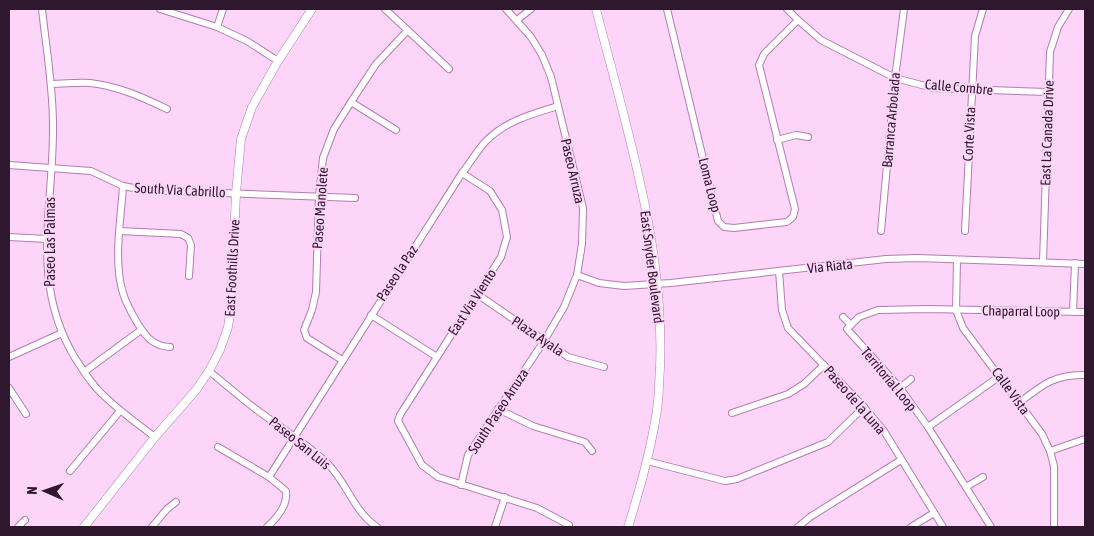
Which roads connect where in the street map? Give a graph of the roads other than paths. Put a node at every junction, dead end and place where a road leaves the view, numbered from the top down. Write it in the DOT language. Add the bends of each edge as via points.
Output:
graph roads {
  1 [pos="42,9"];
  2 [pos="160,9"];
  3 [pos="223,9"];
  4 [pos="312,9"];
  5 [pos="386,9"];
  6 [pos="506,9"];
  7 [pos="530,9"];
  8 [pos="596,9"];
  9 [pos="667,9"];
  10 [pos="787,9"];
  11 [pos="904,9"];
  12 [pos="983,9"];
  13 [pos="1069,9"];
  14 [pos="517,20"];
  15 [pos="798,20"];
  16 [pos="217,28"];
  17 [pos="407,31"];
  18 [pos="278,61"];
  19 [pos="449,69"];
  20 [pos="895,78"];
  21 [pos="51,84"];
  22 [pos="971,90"];
  23 [pos="1047,92"];
  24 [pos="350,102"];
  25 [pos="558,106"];
  26 [pos="167,109"];
  27 [pos="396,130"];
  28 [pos="808,137"];
  29 [pos="777,140"];
  30 [pos="9,165"];
  31 [pos="51,167"];
  32 [pos="462,173"];
  33 [pos="123,186"];
  34 [pos="236,193"];
  35 [pos="319,196"];
  36 [pos="355,198"];
  37 [pos="120,231"];
  38 [pos="881,231"];
  39 [pos="965,231"];
  40 [pos="9,238"];
  41 [pos="47,238"];
  42 [pos="957,260"];
  43 [pos="1043,262"];
  44 [pos="1075,263"];
  45 [pos="1085,264"];
  46 [pos="779,271"];
  47 [pos="577,275"];
  48 [pos="189,276"];
  49 [pos="657,284"];
  50 [pos="477,294"];
  51 [pos="956,310"];
  52 [pos="1073,312"];
  53 [pos="1085,312"];
  54 [pos="371,315"];
  55 [pos="843,317"];
  56 [pos="851,325"];
  57 [pos="141,330"];
  58 [pos="62,333"];
  59 [pos="544,341"];
  60 [pos="170,348"];
  61 [pos="9,357"];
  62 [pos="437,357"];
  63 [pos="342,360"];
  64 [pos="824,365"];
  65 [pos="604,367"];
  66 [pos="84,372"];
  67 [pos="209,372"];
  68 [pos="1085,375"];
  69 [pos="1000,376"];
  70 [pos="911,379"];
  71 [pos="9,388"];
  72 [pos="900,388"];
  73 [pos="1019,403"];
  74 [pos="864,407"];
  75 [pos="498,409"];
  76 [pos="120,411"];
  77 [pos="732,413"];
  78 [pos="26,414"];
  79 [pos="928,427"];
  80 [pos="294,435"];
  81 [pos="155,437"];
  82 [pos="1085,439"];
  83 [pos="218,447"];
  84 [pos="592,451"];
  85 [pos="1050,451"];
  86 [pos="901,460"];
  87 [pos="647,461"];
  88 [pos="70,471"];
  89 [pos="269,477"];
  90 [pos="983,477"];
  91 [pos="461,485"];
  92 [pos="966,487"];
  93 [pos="505,497"];
  94 [pos="176,502"];
  95 [pos="934,513"];
  96 [pos="25,520"];
  97 [pos="570,524"];
  98 [pos="374,526"];
  99 [pos="18,527"];
  100 [pos="84,527"];
  101 [pos="152,527"];
  102 [pos="267,527"];
  103 [pos="496,527"];
  104 [pos="628,527"];
  105 [pos="798,527"];
  106 [pos="911,527"];
  107 [pos="943,527"];
  108 [pos="991,527"];
  109 [pos="1054,527"];
  1 -- 21 [label="street, Paseo Las Palmas"];
  2 -- 16 [label="street"];
  3 -- 16 [label="street"];
  4 -- 18 [label="street, East Foothills Drive"];
  5 -- 17 [label="street"];
  6 -- 14 [label="street, Paseo Arruza"];
  7 -- 14 [label="street"];
  8 -- 49 [label="street, East Snyder Boulevard" via="642,191"];
  9 -- 29 [label="street, Loma Loop" via="718,221 724,227 787,222 793,217 795,209"];
  10 -- 15 [label="street, Calle Combre"];
  11 -- 20 [label="street, Barranca Arbolada"];
  12 -- 22 [label="street, Corte Vista" via="975,36"];
  13 -- 23 [label="street, East La Canada Drive" via="1058,27 1050,52"];
  14 -- 25 [label="street, Paseo Arruza" via="542,55"];
  15 -- 20 [label="street, Calle Combre" via="821,40"];
  15 -- 29 [label="street, Loma Loop" via="764,54 759,65"];
  16 -- 18 [label="street" via="247,41"];
  17 -- 19 [label="street"];
  17 -- 24 [label="street, Paseo Manolete" via="376,64"];
  18 -- 34 [label="street, East Foothills Drive" via="252,107 241,139"];
  20 -- 22 [label="street, Calle Combre" via="933,88"];
  20 -- 38 [label="street, Barranca Arbolada"];
  21 -- 26 [label="street" via="90,83 114,87"];
  21 -- 31 [label="street, Paseo Las Palmas"];
  22 -- 23 [label="street, Calle Combre"];
  22 -- 39 [label="street, Corte Vista"];
  23 -- 43 [label="street, East La Canada Drive"];
  24 -- 27 [label="street"];
  24 -- 35 [label="street, Paseo Manolete" via="334,129 323,158"];
  25 -- 32 [label="street, Paseo la Paz" via="516,119 501,128 485,142"];
  25 -- 47 [label="street, Paseo Arruza" via="583,208"];
  28 -- 29 [label="street" via="796,135"];
  30 -- 31 [label="street, South Via Cabrillo"];
  31 -- 33 [label="street, South Via Cabrillo" via="91,171"];
  31 -- 41 [label="street, Paseo Las Palmas"];
  32 -- 50 [label="street, East Via Viento" via="490,191 502,210 507,237 501,257"];
  32 -- 54 [label="street, Paseo la Paz"];
  33 -- 34 [label="street, South Via Cabrillo" via="144,190"];
  33 -- 37 [label="street"];
  34 -- 35 [label="street, South Via Cabrillo"];
  34 -- 67 [label="street, East Foothills Drive" via="232,308 220,350"];
  35 -- 36 [label="street, South Via Cabrillo"];
  35 -- 63 [label="street, Paseo Manolete" via="316,292 304,330 307,338"];
  37 -- 48 [label="street" via="181,234 188,238 191,245"];
  37 -- 57 [label="street" via="122,292"];
  40 -- 41 [label="street"];
  41 -- 58 [label="street, Paseo Las Palmas" via="51,302"];
  42 -- 43 [label="street, Via Riata"];
  42 -- 46 [label="street, Via Riata" via="886,259"];
  42 -- 51 [label="street, Calle Vista"];
  43 -- 44 [label="street, Via Riata"];
  44 -- 45 [label="street, Via Riata"];
  44 -- 52 [label="street"];
  46 -- 49 [label="street, Via Riata"];
  46 -- 64 [label="street, Paseo de la Luna" via="782,310 788,328"];
  47 -- 49 [label="street, Via Riata" via="599,283 624,286"];
  47 -- 59 [label="street, Paseo Arruza" via="564,307"];
  49 -- 87 [label="street, East Snyder Boulevard" via="661,340 658,408"];
  50 -- 59 [label="street, Plaza Ayala"];
  50 -- 62 [label="street, East Via Viento"];
  51 -- 52 [label="street, Chaparral Loop"];
  51 -- 56 [label="street" via="878,310 859,317"];
  51 -- 69 [label="street, Calle Vista" via="963,328"];
  52 -- 53 [label="street, Chaparral Loop"];
  54 -- 62 [label="street"];
  54 -- 63 [label="street, Paseo la Paz"];
  55 -- 56 [label="street"];
  56 -- 72 [label="street, Territorial Loop" via="847,329"];
  57 -- 60 [label="street" via="148,340"];
  57 -- 66 [label="street"];
  58 -- 61 [label="street"];
  58 -- 66 [label="street, Paseo Las Palmas"];
  59 -- 65 [label="street, Plaza Ayala" via="568,357"];
  59 -- 75 [label="street, South Paseo Arruza"];
  62 -- 91 [label="street, East Via Viento" via="398,421 422,465 438,477"];
  63 -- 80 [label="street, Paseo la Paz"];
  64 -- 74 [label="street, Paseo de la Luna"];
  64 -- 77 [label="street" via="788,394"];
  66 -- 76 [label="street, Paseo Las Palmas" via="98,391"];
  67 -- 80 [label="street, Paseo San Luis"];
  67 -- 81 [label="street, East Foothills Drive"];
  68 -- 73 [label="street" via="1050,380"];
  69 -- 73 [label="street, Calle Vista"];
  69 -- 79 [label="street"];
  70 -- 72 [label="street"];
  71 -- 78 [label="street"];
  72 -- 79 [label="street, Territorial Loop"];
  73 -- 85 [label="street, Calle Vista" via="1042,434"];
  74 -- 86 [label="street, Paseo de la Luna" via="884,431"];
  74 -- 87 [label="street" via="828,442 737,479 725,481"];
  75 -- 84 [label="street" via="533,426 584,442"];
  75 -- 91 [label="street, South Paseo Arruza" via="468,455"];
  76 -- 81 [label="street, Paseo Las Palmas"];
  76 -- 88 [label="street"];
  79 -- 92 [label="street, Territorial Loop"];
  80 -- 89 [label="street, Paseo la Paz"];
  80 -- 98 [label="street, Paseo San Luis" via="333,470 359,510"];
  81 -- 100 [label="street, East Foothills Drive"];
  82 -- 85 [label="street"];
  83 -- 89 [label="street"];
  85 -- 109 [label="street, Calle Vista" via="1055,477"];
  86 -- 95 [label="street, Paseo de la Luna"];
  86 -- 105 [label="street"];
  87 -- 104 [label="street, East Snyder Boulevard"];
  89 -- 102 [label="street" via="286,491 287,497"];
  90 -- 92 [label="street"];
  91 -- 93 [label="street, East Via Viento"];
  92 -- 108 [label="street, Territorial Loop"];
  93 -- 97 [label="street, East Via Viento"];
  93 -- 103 [label="street"];
  94 -- 101 [label="street"];
  95 -- 106 [label="street"];
  95 -- 107 [label="street, Paseo de la Luna"];
  96 -- 99 [label="street"];
}
